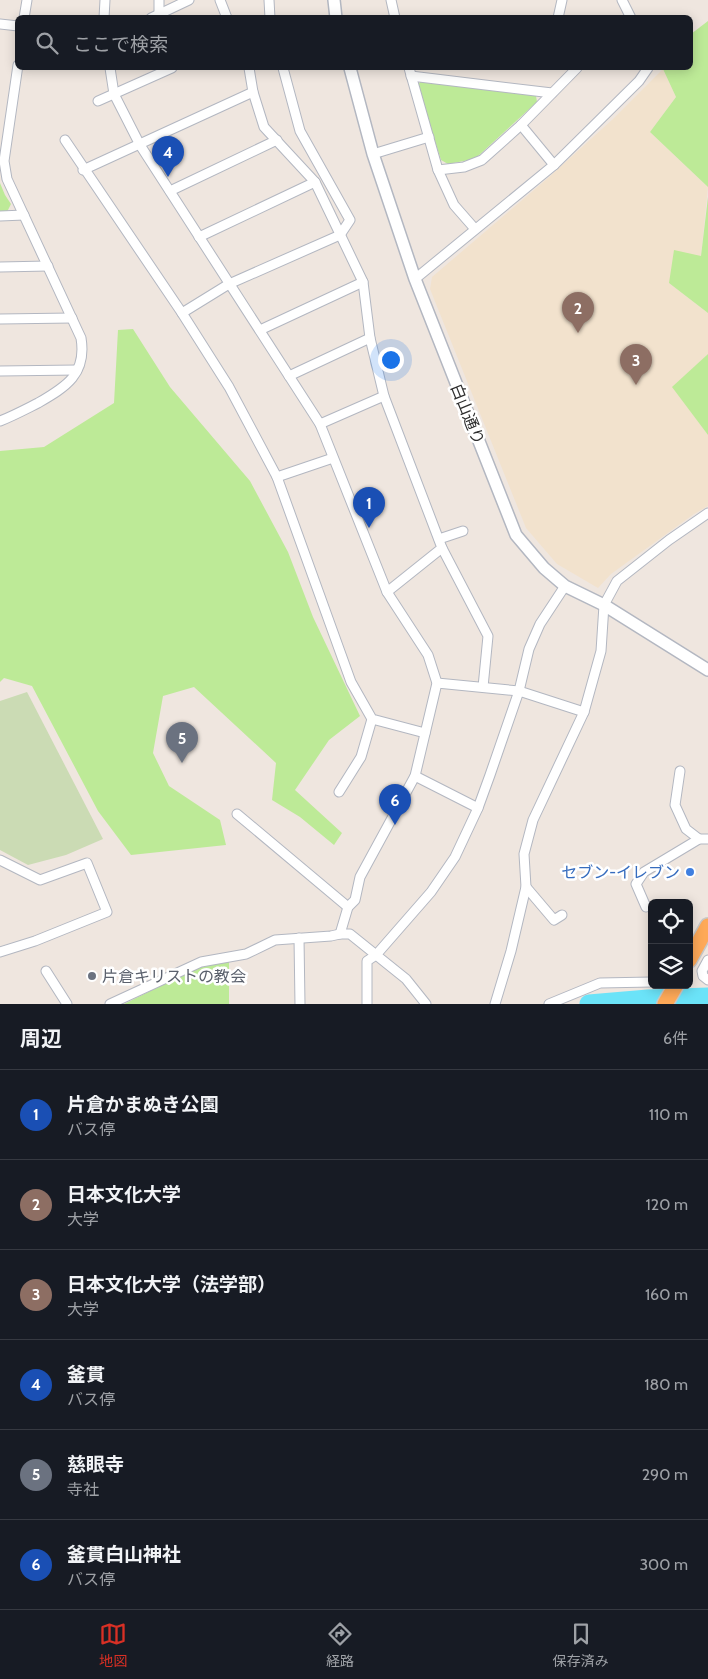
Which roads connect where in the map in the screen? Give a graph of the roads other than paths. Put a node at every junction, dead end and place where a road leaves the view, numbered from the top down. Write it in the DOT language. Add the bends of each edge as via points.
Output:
graph roads {
  1 [pos="27,0"];
  2 [pos="105,0"];
  3 [pos="159,0"];
  4 [pos="189,0"];
  5 [pos="220,0"];
  6 [pos="269,0"];
  7 [pos="334,0"];
  8 [pos="391,0"];
  9 [pos="562,0"];
  10 [pos="622,0"];
  11 [pos="24,15"];
  12 [pos="104,15"];
  13 [pos="155,15"];
  14 [pos="157,15"];
  15 [pos="226,15"];
  16 [pos="270,15"];
  17 [pos="336,15"];
  18 [pos="394,15"];
  19 [pos="559,15"];
  20 [pos="629,15"];
  21 [pos="0,24"];
  22 [pos="15,26"];
  23 [pos="17,70"];
  24 [pos="110,70"];
  25 [pos="168,70"];
  26 [pos="248,70"];
  27 [pos="284,70"];
  28 [pos="351,70"];
  29 [pos="575,70"];
  30 [pos="647,70"];
  31 [pos="410,72"];
  32 [pos="253,92"];
  33 [pos="552,93"];
  34 [pos="114,94"];
  35 [pos="98,101"];
  36 [pos="521,125"];
  37 [pos="429,138"];
  38 [pos="65,140"];
  39 [pos="277,140"];
  40 [pos="140,145"];
  41 [pos="373,154"];
  42 [pos="554,165"];
  43 [pos="83,170"];
  44 [pos="438,170"];
  45 [pos="314,182"];
  46 [pos="170,191"];
  47 [pos="0,216"];
  48 [pos="24,216"];
  49 [pos="476,230"];
  50 [pos="340,235"];
  51 [pos="199,237"];
  52 [pos="48,266"];
  53 [pos="0,267"];
  54 [pos="415,279"];
  55 [pos="364,282"];
  56 [pos="229,284"];
  57 [pos="182,313"];
  58 [pos="72,318"];
  59 [pos="0,319"];
  60 [pos="260,330"];
  61 [pos="370,338"];
  62 [pos="77,370"];
  63 [pos="0,371"];
  64 [pos="289,376"];
  65 [pos="384,396"];
  66 [pos="0,422"];
  67 [pos="320,424"];
  68 [pos="333,458"];
  69 [pos="277,477"];
  70 [pos="708,513"];
  71 [pos="463,531"];
  72 [pos="440,544"];
  73 [pos="565,586"];
  74 [pos="388,592"];
  75 [pos="604,605"];
  76 [pos="708,670"];
  77 [pos="437,683"];
  78 [pos="483,687"];
  79 [pos="519,692"];
  80 [pos="584,712"];
  81 [pos="372,719"];
  82 [pos="425,733"];
  83 [pos="680,772"];
  84 [pos="415,776"];
  85 [pos="340,792"];
  86 [pos="478,808"];
  87 [pos="238,814"];
  88 [pos="704,839"];
  89 [pos="0,860"];
  90 [pos="526,887"];
  91 [pos="348,907"];
  92 [pos="646,907"];
  93 [pos="562,916"];
  94 [pos="708,926"];
  95 [pos="340,934"];
  96 [pos="299,938"];
  97 [pos="0,952"];
  98 [pos="693,953"];
  99 [pos="376,955"];
  100 [pos="708,960"];
  101 [pos="46,971"];
  102 [pos="708,980"];
  103 [pos="648,982"];
  104 [pos="673,989"];
  105 [pos="68,1004"];
  106 [pos="110,1004"];
  107 [pos="300,1004"];
  108 [pos="367,1004"];
  109 [pos="426,1004"];
  110 [pos="495,1004"];
  111 [pos="549,1004"];
  112 [pos="665,1004"];
  1 -- 11 [label="street"];
  2 -- 12 [label="street"];
  3 -- 13 [label="street"];
  4 -- 14 [label="street"];
  5 -- 15 [label="street"];
  6 -- 16 [label="street"];
  7 -- 17 [label="street"];
  8 -- 18 [label="street"];
  9 -- 19 [label="street"];
  10 -- 20 [label="street"];
  21 -- 22 [label="street"];
  23 -- 48 [label="street" via="4,161 7,179"];
  24 -- 34 [label="street"];
  25 -- 34 [label="street"];
  26 -- 32 [label="street"];
  27 -- 50 [label="street" via="300,131 350,220"];
  28 -- 41 [label="street, 白山通り"];
  29 -- 33 [label="street"];
  30 -- 42 [label="street"];
  31 -- 33 [label="street"];
  31 -- 37 [label="street"];
  32 -- 39 [label="street" via="264,127"];
  32 -- 40 [label="street"];
  33 -- 36 [label="street"];
  34 -- 35 [label="street"];
  34 -- 40 [label="street"];
  36 -- 42 [label="street"];
  36 -- 44 [label="street" via="482,160 464,167"];
  37 -- 41 [label="street"];
  37 -- 44 [label="street"];
  38 -- 43 [label="street"];
  39 -- 45 [label="street"];
  39 -- 46 [label="street"];
  40 -- 43 [label="street"];
  40 -- 46 [label="street"];
  41 -- 54 [label="street, 白山通り"];
  42 -- 49 [label="street"];
  43 -- 57 [label="street"];
  44 -- 49 [label="street" via="454,205"];
  45 -- 50 [label="street"];
  45 -- 51 [label="street"];
  46 -- 51 [label="street"];
  47 -- 48 [label="street"];
  48 -- 52 [label="street"];
  49 -- 54 [label="street"];
  50 -- 55 [label="street"];
  50 -- 56 [label="street"];
  51 -- 56 [label="street"];
  52 -- 53 [label="street"];
  52 -- 58 [label="street"];
  54 -- 73 [label="street, 白山通り" via="516,535 544,568"];
  55 -- 60 [label="street"];
  55 -- 61 [label="street"];
  56 -- 57 [label="street"];
  56 -- 60 [label="street"];
  57 -- 69 [label="street"];
  58 -- 59 [label="street"];
  58 -- 62 [label="street" via="82,347"];
  60 -- 64 [label="street"];
  61 -- 64 [label="street"];
  61 -- 65 [label="street"];
  62 -- 63 [label="street"];
  62 -- 66 [label="street" via="61,390"];
  64 -- 67 [label="street"];
  65 -- 67 [label="street"];
  65 -- 72 [label="street"];
  67 -- 68 [label="street"];
  68 -- 69 [label="street"];
  68 -- 74 [label="street"];
  69 -- 81 [label="street" via="351,682"];
  70 -- 75 [label="street" via="617,581"];
  71 -- 72 [label="street"];
  72 -- 74 [label="street"];
  72 -- 78 [label="street" via="488,636"];
  73 -- 75 [label="street, 白山通り"];
  73 -- 79 [label="street" via="540,624 529,649"];
  74 -- 77 [label="street" via="428,655"];
  75 -- 76 [label="street, 白山通り"];
  75 -- 80 [label="street" via="601,651"];
  77 -- 78 [label="street"];
  77 -- 82 [label="street"];
  78 -- 79 [label="street"];
  79 -- 80 [label="street"];
  79 -- 86 [label="street"];
  80 -- 90 [label="street" via="533,820 524,854"];
  81 -- 82 [label="street"];
  81 -- 85 [label="street" via="360,757"];
  82 -- 84 [label="street"];
  83 -- 88 [label="street" via="675,805 686,829"];
  84 -- 86 [label="street"];
  84 -- 91 [label="street" via="360,877 355,900"];
  86 -- 99 [label="street" via="455,858 431,892"];
  87 -- 91 [label="street"];
  88 -- 92 [label="street" via="644,872 636,884"];
  89 -- 97 [label="street" via="40,880 86,863 107,912"];
  90 -- 93 [label="street" via="554,920"];
  90 -- 110 [label="street"];
  91 -- 95 [label="street"];
  94 -- 98 [label="highway"];
  95 -- 96 [label="street"];
  95 -- 99 [label="street" via="350,934"];
  96 -- 106 [label="street" via="275,940 246,954 201,962"];
  96 -- 107 [label="street"];
  99 -- 108 [label="street" via="367,961"];
  99 -- 109 [label="street" via="406,979"];
  100 -- 102 [label="street" via="702,971"];
  101 -- 105 [label="street"];
  103 -- 111 [label="street" via="600,983"];
  104 -- 112 [label="highway"];
}
